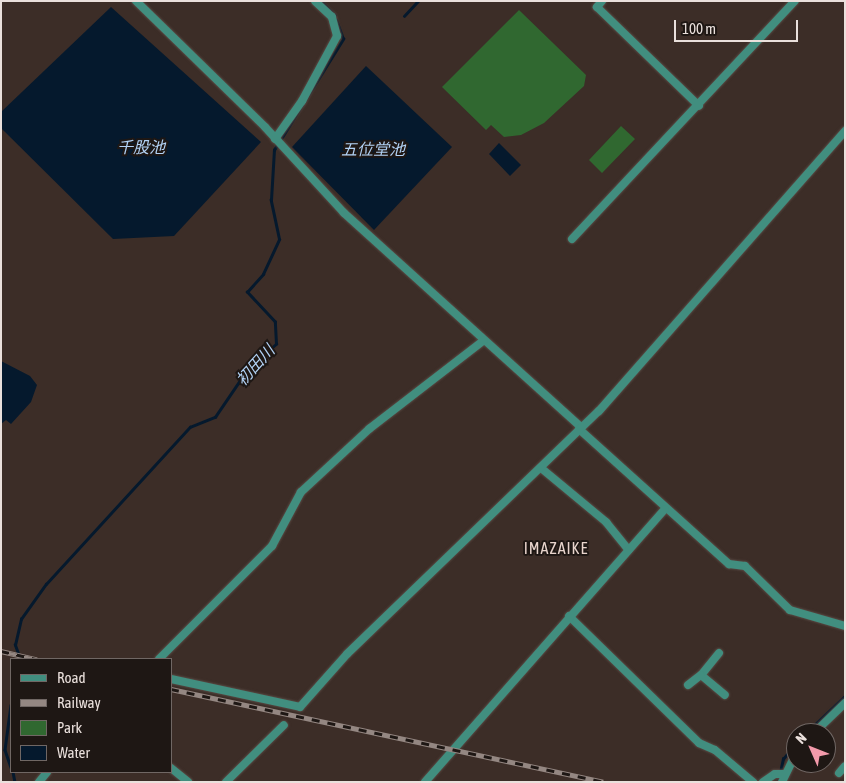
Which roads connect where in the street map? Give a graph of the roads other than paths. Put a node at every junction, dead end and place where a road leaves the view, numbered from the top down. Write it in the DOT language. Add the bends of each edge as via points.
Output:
graph roads {
  1 [pos="136,1"];
  2 [pos="315,1"];
  3 [pos="602,1"];
  4 [pos="795,1"];
  5 [pos="699,106"];
  6 [pos="845,131"];
  7 [pos="277,143"];
  8 [pos="572,239"];
  9 [pos="484,340"];
  10 [pos="580,428"];
  11 [pos="541,468"];
  12 [pos="665,509"];
  13 [pos="629,550"];
  14 [pos="569,616"];
  15 [pos="845,626"];
  16 [pos="719,653"];
  17 [pos="160,658"];
  18 [pos="701,676"];
  19 [pos="172,679"];
  20 [pos="688,685"];
  21 [pos="725,695"];
  22 [pos="845,703"];
  23 [pos="824,723"];
  24 [pos="284,725"];
  25 [pos="845,766"];
  26 [pos="172,769"];
  27 [pos="839,773"];
  28 [pos="783,778"];
  29 [pos="188,782"];
  30 [pos="226,782"];
  31 [pos="425,782"];
  32 [pos="753,782"];
  33 [pos="763,782"];
  1 -- 7 [label="street"];
  2 -- 7 [label="street" via="332,17 338,36"];
  3 -- 5 [label="street" via="596,7"];
  4 -- 5 [label="street"];
  5 -- 8 [label="street"];
  6 -- 10 [label="street"];
  7 -- 9 [label="street" via="344,214"];
  9 -- 10 [label="street"];
  9 -- 17 [label="street" via="369,429 302,492 272,546"];
  10 -- 11 [label="street"];
  10 -- 12 [label="street"];
  11 -- 13 [label="street" via="606,522"];
  11 -- 19 [label="street" via="347,654 300,707"];
  12 -- 13 [label="street"];
  12 -- 15 [label="street" via="728,564 745,566 790,610"];
  13 -- 14 [label="street"];
  14 -- 31 [label="street"];
  14 -- 32 [label="street" via="699,743 715,750"];
  16 -- 18 [label="street"];
  18 -- 20 [label="street"];
  18 -- 21 [label="street"];
  22 -- 23 [label="street"];
  24 -- 30 [label="street"];
  25 -- 27 [label="street"];
  26 -- 29 [label="street"];
  28 -- 33 [label="street" via="775,774"];
}
